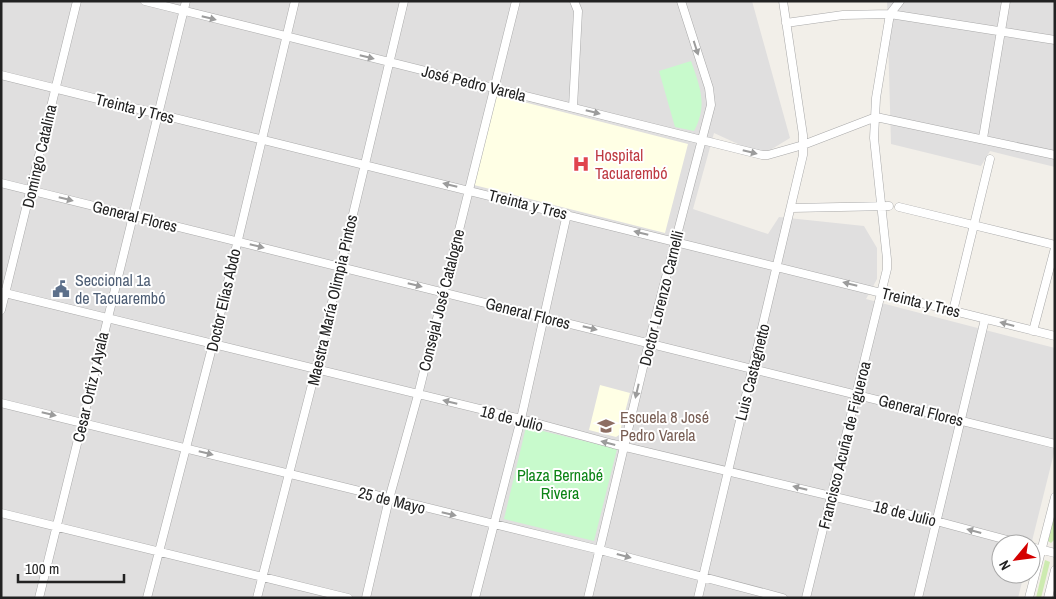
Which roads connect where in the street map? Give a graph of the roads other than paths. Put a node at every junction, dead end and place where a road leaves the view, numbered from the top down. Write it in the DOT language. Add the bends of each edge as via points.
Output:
graph roads {
  1 [pos="77,1"];
  2 [pos="145,1"];
  3 [pos="186,1"];
  4 [pos="295,1"];
  5 [pos="404,1"];
  6 [pos="516,1"];
  7 [pos="574,1"];
  8 [pos="682,1"];
  9 [pos="783,1"];
  10 [pos="900,1"];
  11 [pos="1006,1"];
  12 [pos="184,11"];
  13 [pos="890,14"];
  14 [pos="786,23"];
  15 [pos="1001,30"];
  16 [pos="286,36"];
  17 [pos="1055,40"];
  18 [pos="390,62"];
  19 [pos="1,75"];
  20 [pos="55,88"];
  21 [pos="493,88"];
  22 [pos="573,107"];
  23 [pos="159,114"];
  24 [pos="876,117"];
  25 [pos="983,138"];
  26 [pos="262,140"];
  27 [pos="702,140"];
  28 [pos="803,145"];
  29 [pos="1055,155"];
  30 [pos="990,159"];
  31 [pos="365,165"];
  32 [pos="1,183"];
  33 [pos="468,190"];
  34 [pos="31,191"];
  35 [pos="885,206"];
  36 [pos="792,208"];
  37 [pos="899,208"];
  38 [pos="567,214"];
  39 [pos="134,216"];
  40 [pos="974,226"];
  41 [pos="236,241"];
  42 [pos="675,241"];
  43 [pos="1055,246"];
  44 [pos="339,266"];
  45 [pos="778,267"];
  46 [pos="442,292"];
  47 [pos="882,292"];
  48 [pos="3,293"];
  49 [pos="1,310"];
  50 [pos="953,311"];
  51 [pos="543,316"];
  52 [pos="107,318"];
  53 [pos="985,318"];
  54 [pos="1033,331"];
  55 [pos="1055,336"];
  56 [pos="649,342"];
  57 [pos="213,344"];
  58 [pos="753,368"];
  59 [pos="316,369"];
  60 [pos="418,394"];
  61 [pos="856,394"];
  62 [pos="1,403"];
  63 [pos="521,419"];
  64 [pos="959,420"];
  65 [pos="82,422"];
  66 [pos="1055,444"];
  67 [pos="625,447"];
  68 [pos="185,448"];
  69 [pos="728,470"];
  70 [pos="288,474"];
  71 [pos="832,496"];
  72 [pos="1055,497"];
  73 [pos="389,499"];
  74 [pos="1,513"];
  75 [pos="936,521"];
  76 [pos="494,524"];
  77 [pos="56,526"];
  78 [pos="991,536"];
  79 [pos="1041,549"];
  80 [pos="600,550"];
  81 [pos="158,551"];
  82 [pos="1055,552"];
  83 [pos="1055,570"];
  84 [pos="262,577"];
  85 [pos="703,577"];
  86 [pos="1032,584"];
  87 [pos="39,598"];
  88 [pos="147,598"];
  89 [pos="257,598"];
  90 [pos="348,598"];
  91 [pos="366,598"];
  92 [pos="476,598"];
  93 [pos="588,598"];
  94 [pos="698,598"];
  95 [pos="783,598"];
  96 [pos="806,598"];
  97 [pos="918,598"];
  98 [pos="1029,598"];
  99 [pos="1048,598"];
  1 -- 20 [label="street, Domingo Catalina"];
  2 -- 12 [label="street, José Pedro Varela"];
  3 -- 12 [label="street, Cesar Ortiz y Ayala"];
  4 -- 16 [label="street, Doctor Elías Abdo"];
  5 -- 18 [label="street, Maestra María Olimpia Pintos"];
  6 -- 21 [label="street, Consejal José Catalogne"];
  7 -- 22 [label="street" via="578,11"];
  8 -- 27 [label="street, Doctor Lorenzo Carnelli, one-way" via="711,96"];
  9 -- 14 [label="street, Luis Castagnetto"];
  10 -- 13 [label="street"];
  11 -- 15 [label="street"];
  12 -- 16 [label="street, José Pedro Varela, one-way"];
  12 -- 23 [label="street, Cesar Ortiz y Ayala"];
  13 -- 14 [label="street" via="843,15"];
  13 -- 15 [label="street"];
  13 -- 24 [label="street, Francisco Acuña de Figueroa" via="879,71"];
  14 -- 28 [label="street, Luis Castagnetto"];
  15 -- 17 [label="street"];
  15 -- 25 [label="street"];
  16 -- 18 [label="street, José Pedro Varela, one-way"];
  16 -- 26 [label="street, Doctor Elías Abdo"];
  18 -- 21 [label="street, José Pedro Varela"];
  18 -- 31 [label="street, Maestra María Olimpia Pintos"];
  19 -- 20 [label="street, Treinta y Tres"];
  20 -- 23 [label="street, Treinta y Tres"];
  20 -- 34 [label="street, Domingo Catalina"];
  21 -- 22 [label="street, José Pedro Varela"];
  21 -- 33 [label="street, Consejal José Catalogne"];
  22 -- 27 [label="street, José Pedro Varela, one-way"];
  23 -- 26 [label="street, Treinta y Tres"];
  23 -- 39 [label="street, Cesar Ortiz y Ayala"];
  24 -- 25 [label="street"];
  24 -- 28 [label="street, José Pedro Varela"];
  24 -- 35 [label="street, Francisco Acuña de Figueroa" via="874,138"];
  25 -- 29 [label="street"];
  26 -- 31 [label="street, Treinta y Tres"];
  26 -- 41 [label="street, Doctor Elías Abdo"];
  27 -- 28 [label="street, José Pedro Varela, one-way" via="768,155"];
  27 -- 42 [label="street, Doctor Lorenzo Carnelli"];
  28 -- 36 [label="street, Luis Castagnetto"];
  30 -- 40 [label="street"];
  33 -- 31 [label="street, Treinta y Tres, one-way"];
  31 -- 44 [label="street, Maestra María Olimpia Pintos"];
  32 -- 34 [label="street, General Flores"];
  33 -- 38 [label="street, Treinta y Tres"];
  33 -- 46 [label="street, Consejal José Catalogne"];
  34 -- 39 [label="street, General Flores, one-way"];
  34 -- 48 [label="street, Domingo Catalina"];
  35 -- 36 [label="street"];
  35 -- 47 [label="street, Francisco Acuña de Figueroa" via="887,259"];
  36 -- 45 [label="street, Luis Castagnetto"];
  37 -- 40 [label="street"];
  42 -- 38 [label="street, Treinta y Tres, one-way"];
  38 -- 51 [label="street"];
  39 -- 41 [label="street, General Flores"];
  39 -- 52 [label="street, Cesar Ortiz y Ayala"];
  40 -- 43 [label="street"];
  40 -- 50 [label="street"];
  41 -- 44 [label="street, General Flores, one-way"];
  41 -- 57 [label="street, Doctor Elías Abdo"];
  42 -- 45 [label="street, Treinta y Tres"];
  42 -- 56 [label="street, Doctor Lorenzo Carnelli"];
  43 -- 54 [label="street"];
  44 -- 46 [label="street, General Flores, one-way"];
  44 -- 59 [label="street, Maestra María Olimpia Pintos"];
  47 -- 45 [label="street, Treinta y Tres, one-way"];
  45 -- 58 [label="street, Luis Castagnetto"];
  46 -- 51 [label="street, General Flores"];
  46 -- 60 [label="street, Consejal José Catalogne"];
  47 -- 50 [label="street, Treinta y Tres"];
  47 -- 61 [label="street, Francisco Acuña de Figueroa"];
  48 -- 49 [label="street, Domingo Catalina"];
  48 -- 52 [label="street, 18 de Julio"];
  50 -- 53 [label="street, Treinta y Tres"];
  51 -- 56 [label="street, General Flores, one-way"];
  51 -- 63 [label="street"];
  52 -- 57 [label="street, 18 de Julio"];
  52 -- 65 [label="street, Cesar Ortiz y Ayala"];
  54 -- 53 [label="street, Treinta y Tres, one-way"];
  53 -- 64 [label="street"];
  54 -- 55 [label="street, Treinta y Tres"];
  56 -- 58 [label="street, General Flores"];
  56 -- 67 [label="street, Doctor Lorenzo Carnelli, one-way"];
  57 -- 59 [label="street, 18 de Julio"];
  57 -- 68 [label="street, Doctor Elías Abdo"];
  58 -- 61 [label="street, General Flores"];
  58 -- 69 [label="street, Luis Castagnetto"];
  59 -- 60 [label="street, 18 de Julio"];
  59 -- 70 [label="street, Maestra María Olimpia Pintos"];
  63 -- 60 [label="street, 18 de Julio, one-way"];
  60 -- 73 [label="street, Consejal José Catalogne"];
  61 -- 64 [label="street, General Flores"];
  61 -- 71 [label="street, Francisco Acuña de Figueroa"];
  62 -- 65 [label="street, 25 de Mayo, one-way"];
  67 -- 63 [label="street, 18 de Julio, one-way"];
  63 -- 76 [label="street"];
  64 -- 66 [label="street, General Flores"];
  64 -- 75 [label="street"];
  65 -- 68 [label="street, 25 de Mayo"];
  65 -- 77 [label="street, Cesar Ortiz y Ayala"];
  67 -- 69 [label="street, 18 de Julio"];
  67 -- 80 [label="street, Doctor Lorenzo Carnelli"];
  68 -- 70 [label="street, 25 de Mayo, one-way"];
  68 -- 81 [label="street, Doctor Elías Abdo"];
  71 -- 69 [label="street, 18 de Julio, one-way"];
  69 -- 85 [label="street, Luis Castagnetto"];
  70 -- 73 [label="street, 25 de Mayo"];
  70 -- 84 [label="street, Maestra María Olimpia Pintos"];
  71 -- 75 [label="street, 18 de Julio"];
  71 -- 96 [label="street, Francisco Acuña de Figueroa"];
  72 -- 79 [label="street"];
  73 -- 76 [label="street, 25 de Mayo, one-way"];
  73 -- 91 [label="street, Consejal José Catalogne"];
  74 -- 77 [label="street"];
  78 -- 75 [label="street, 18 de Julio, one-way"];
  75 -- 97 [label="street"];
  76 -- 80 [label="street, 25 de Mayo"];
  76 -- 92 [label="street"];
  77 -- 81 [label="street"];
  77 -- 87 [label="street, Cesar Ortiz y Ayala"];
  79 -- 82 [label="street"];
  80 -- 85 [label="street, 25 de Mayo, one-way"];
  80 -- 93 [label="street, Doctor Lorenzo Carnelli"];
  81 -- 84 [label="street"];
  81 -- 88 [label="street, Doctor Elías Abdo"];
  83 -- 99 [label="street"];
  84 -- 89 [label="street, Maestra María Olimpia Pintos"];
  84 -- 90 [label="street"];
  85 -- 94 [label="street, Luis Castagnetto"];
  85 -- 95 [label="street, 25 de Mayo"];
  86 -- 98 [label="street"];
}
